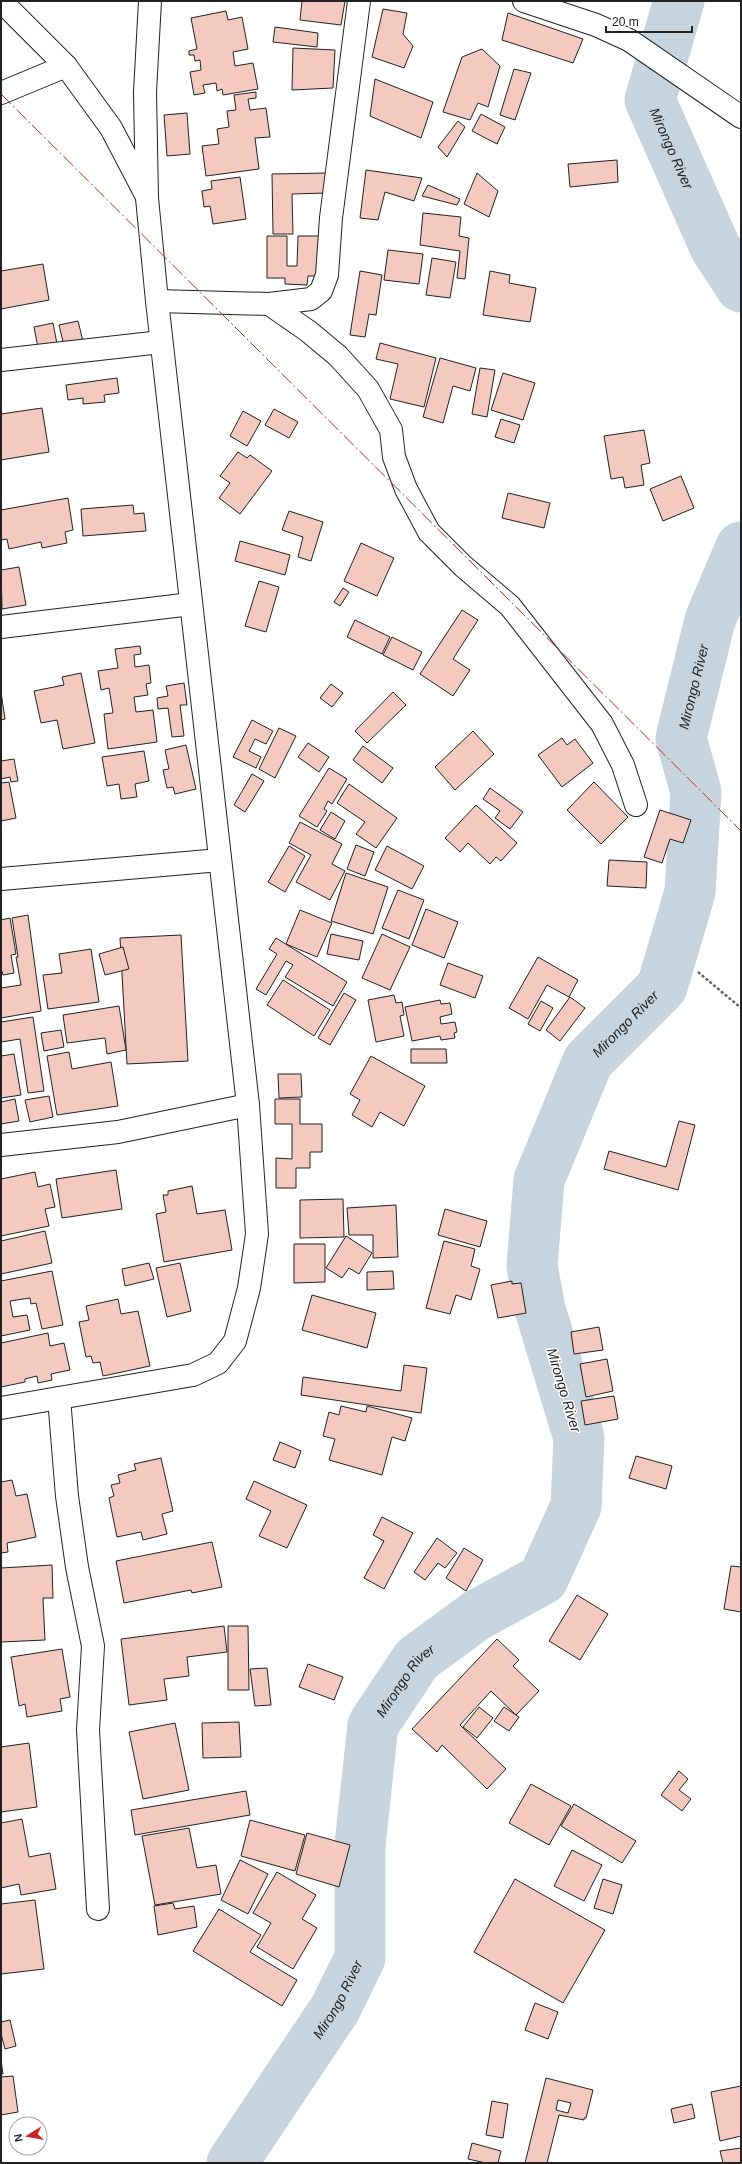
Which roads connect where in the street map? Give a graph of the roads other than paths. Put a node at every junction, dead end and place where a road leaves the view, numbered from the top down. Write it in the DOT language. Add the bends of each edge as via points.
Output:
graph roads {
  1 [pos="1,1"];
  2 [pos="150,1"];
  3 [pos="359,1"];
  4 [pos="524,1"];
  5 [pos="66,66"];
  6 [pos="1,93"];
  7 [pos="740,117"];
  8 [pos="147,198"];
  9 [pos="157,301"];
  10 [pos="269,304"];
  11 [pos="161,342"];
  12 [pos="1,360"];
  13 [pos="191,604"];
  14 [pos="1,626"];
  15 [pos="636,805"];
  16 [pos="220,860"];
  17 [pos="1,879"];
  18 [pos="248,1105"];
  19 [pos="1,1145"];
  20 [pos="59,1398"];
  21 [pos="1,1408"];
  22 [pos="98,1909"];
  1 -- 5 [label="street"];
  2 -- 8 [label="street" via="145,92"];
  3 -- 10 [label="street" via="331,218 327,276 321,291 311,299"];
  4 -- 7 [label="street" via="596,24 629,40"];
  5 -- 6 [label="street"];
  5 -- 8 [label="street" via="111,128"];
  8 -- 9 [label="street"];
  9 -- 10 [label="street"];
  9 -- 11 [label="street"];
  10 -- 15 [label="street" via="338,356 368,389 391,430 394,457 406,489 429,532 463,566 510,606 602,724 623,765"];
  11 -- 12 [label="street"];
  11 -- 13 [label="street"];
  13 -- 14 [label="street"];
  13 -- 16 [label="street"];
  16 -- 17 [label="street"];
  16 -- 18 [label="street"];
  18 -- 19 [label="street" via="118,1132"];
  18 -- 20 [label="street" via="257,1234 250,1288 235,1341 218,1363 193,1374"];
  20 -- 21 [label="street"];
  20 -- 22 [label="street" via="67,1496 77,1567 93,1646 88,1730"];
}
